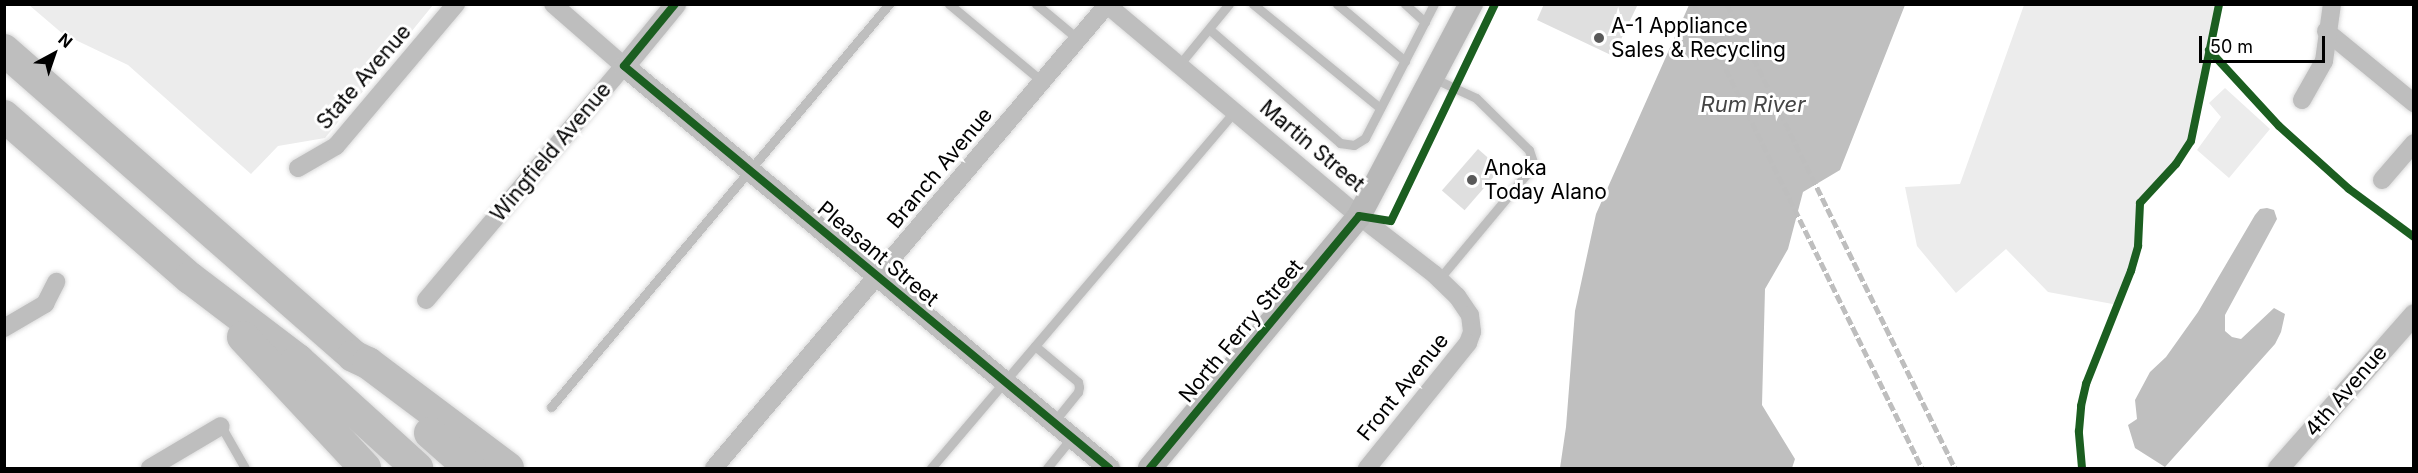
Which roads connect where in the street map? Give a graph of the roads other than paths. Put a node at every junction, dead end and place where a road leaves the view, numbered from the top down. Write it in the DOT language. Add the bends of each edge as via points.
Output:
graph roads {
  1 [pos="456,4"];
  2 [pos="553,4"];
  3 [pos="675,4"];
  4 [pos="889,4"];
  5 [pos="949,4"];
  6 [pos="1036,4"];
  7 [pos="1229,4"];
  8 [pos="1253,4"];
  9 [pos="1337,4"];
  10 [pos="1405,4"];
  11 [pos="1434,4"];
  12 [pos="1471,4"];
  13 [pos="2332,4"];
  14 [pos="1107,5"];
  15 [pos="1425,22"];
  16 [pos="1209,28"];
  17 [pos="2326,31"];
  18 [pos="1078,39"];
  19 [pos="4,50"];
  20 [pos="1405,61"];
  21 [pos="1179,65"];
  22 [pos="624,66"];
  23 [pos="1433,78"];
  24 [pos="1043,82"];
  25 [pos="2302,100"];
  26 [pos="2414,104"];
  27 [pos="1380,108"];
  28 [pos="1235,111"];
  29 [pos="4,116"];
  30 [pos="2414,143"];
  31 [pos="298,168"];
  32 [pos="751,171"];
  33 [pos="2382,180"];
  34 [pos="1359,216"];
  35 [pos="190,278"];
  36 [pos="877,278"];
  37 [pos="1439,279"];
  38 [pos="56,282"];
  39 [pos="426,300"];
  40 [pos="2414,314"];
  41 [pos="4,328"];
  42 [pos="1472,332"];
  43 [pos="1035,346"];
  44 [pos="353,356"];
  45 [pos="1005,381"];
  46 [pos="550,407"];
  47 [pos="1054,422"];
  48 [pos="221,426"];
  49 [pos="1072,437"];
  50 [pos="150,468"];
  51 [pos="245,468"];
  52 [pos="364,468"];
  53 [pos="417,468"];
  54 [pos="470,468"];
  55 [pos="508,468"];
  56 [pos="714,468"];
  57 [pos="931,468"];
  58 [pos="1047,468"];
  59 [pos="1109,468"];
  60 [pos="1150,468"];
  61 [pos="1367,468"];
  62 [pos="2278,468"];
  1 -- 31 [label="street, State Avenue" via="336,146"];
  2 -- 22 [label="street, Pleasant Street"];
  3 -- 22 [label="street, Wingfield Avenue"];
  4 -- 32 [label="lane"];
  5 -- 24 [label="lane"];
  6 -- 18 [label="lane"];
  7 -- 16 [label="lane"];
  8 -- 27 [label="lane"];
  9 -- 20 [label="lane"];
  10 -- 15 [label="lane"];
  11 -- 15 [label="lane"];
  12 -- 23 [label="main road, North Ferry Street"];
  13 -- 17 [label="street"];
  14 -- 18 [label="street, Branch Avenue"];
  14 -- 21 [label="street, Martin Street"];
  15 -- 20 [label="lane"];
  16 -- 21 [label="lane"];
  16 -- 27 [label="lane" via="1340,143 1354,145 1365,138"];
  17 -- 25 [label="street" via="2324,61"];
  17 -- 26 [label="street"];
  18 -- 24 [label="street, Branch Avenue"];
  19 -- 44 [label="highway"];
  20 -- 27 [label="lane"];
  21 -- 28 [label="street, Martin Street"];
  22 -- 32 [label="street, Pleasant Street"];
  22 -- 39 [label="street, Wingfield Avenue"];
  23 -- 34 [label="main road, North Ferry Street"];
  23 -- 37 [label="lane" via="1476,98 1529,150 1534,165"];
  24 -- 36 [label="street, Branch Avenue"];
  28 -- 34 [label="street, Martin Street"];
  28 -- 43 [label="lane"];
  29 -- 35 [label="highway"];
  30 -- 33 [label="street"];
  32 -- 36 [label="street, Pleasant Street"];
  32 -- 46 [label="lane"];
  34 -- 37 [label="street, Martin Street"];
  34 -- 60 [label="main road, North Ferry Street"];
  35 -- 52 [label="highway"];
  35 -- 53 [label="highway" via="298,360"];
  36 -- 45 [label="street, Pleasant Street"];
  36 -- 56 [label="street, Branch Avenue"];
  37 -- 42 [label="street, Martin Street" via="1470,315"];
  38 -- 41 [label="street" via="45,304"];
  40 -- 62 [label="street, 4th Avenue"];
  42 -- 61 [label="street, Front Avenue" via="1440,380"];
  43 -- 45 [label="lane"];
  43 -- 47 [label="lane" via="1078,382 1077,392"];
  44 -- 54 [label="highway" via="360,370"];
  44 -- 55 [label="highway" via="368,363"];
  45 -- 47 [label="street, Pleasant Street"];
  45 -- 57 [label="lane"];
  47 -- 49 [label="street, Pleasant Street"];
  48 -- 50 [label="street"];
  48 -- 51 [label="lane"];
  49 -- 58 [label="lane"];
  49 -- 59 [label="street, Pleasant Street"];
}
